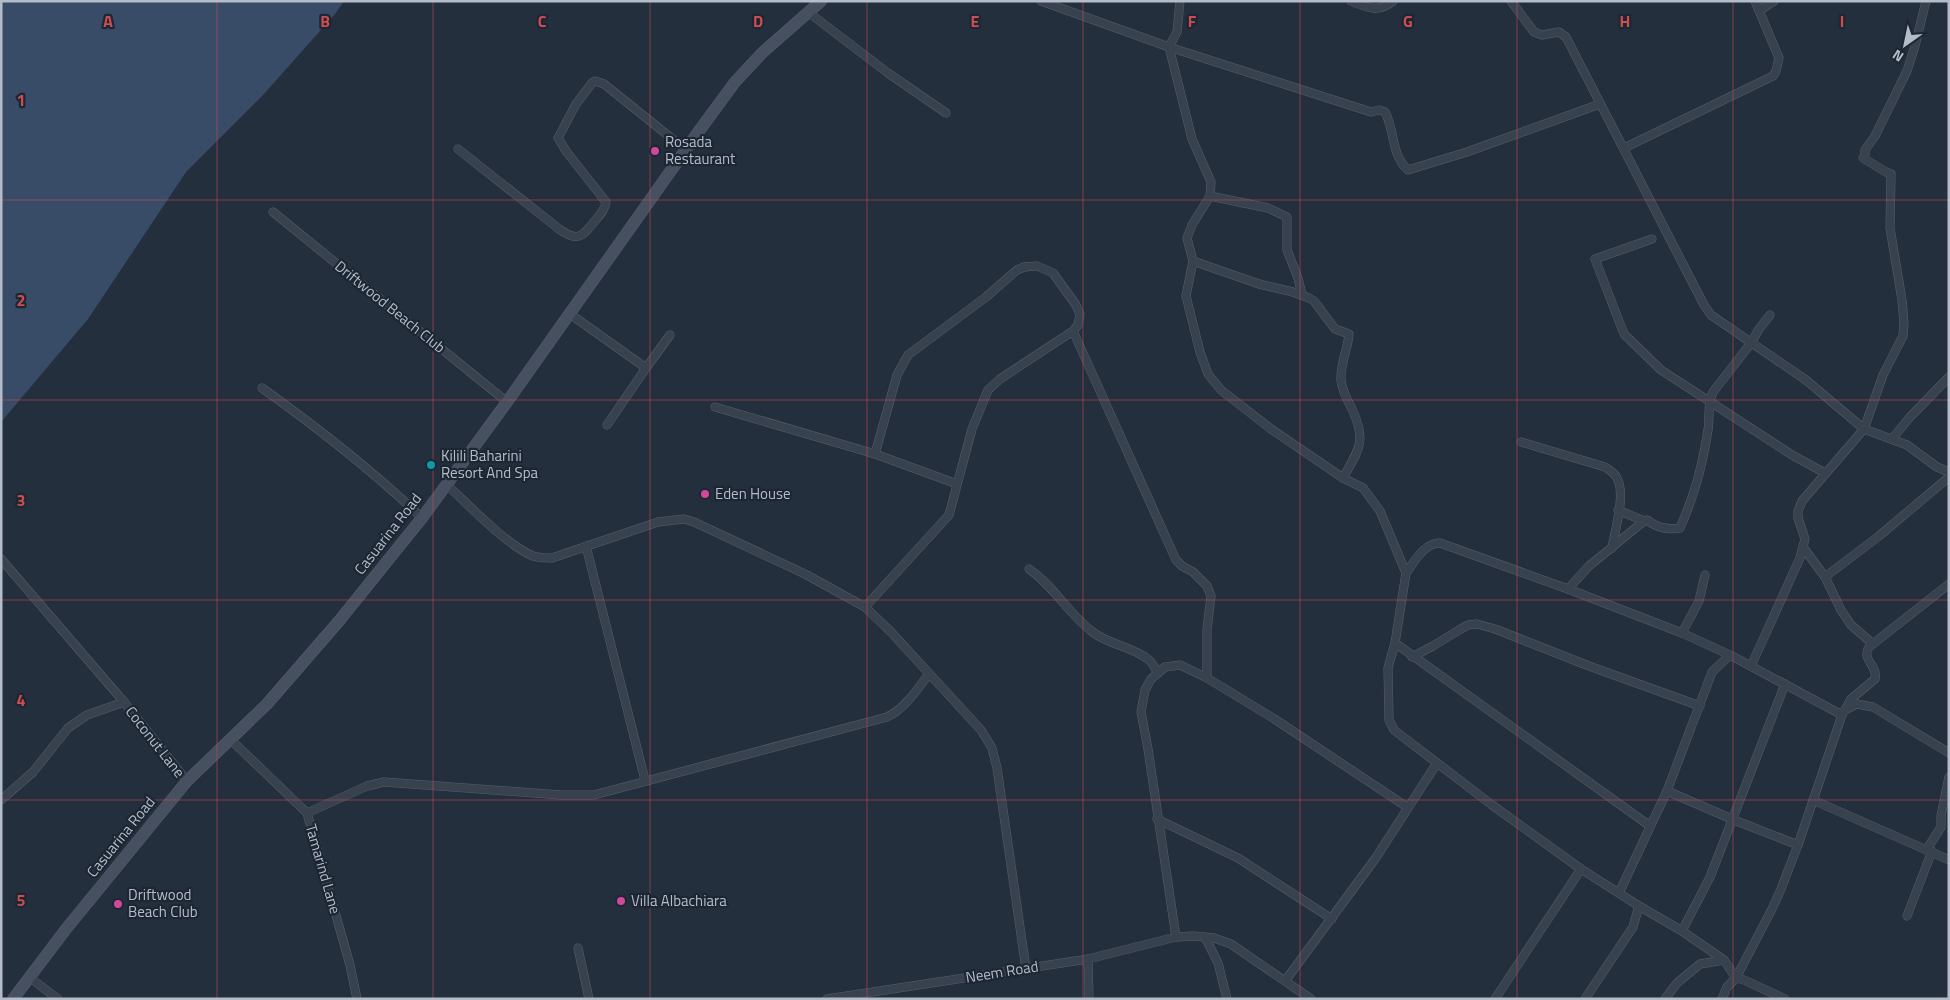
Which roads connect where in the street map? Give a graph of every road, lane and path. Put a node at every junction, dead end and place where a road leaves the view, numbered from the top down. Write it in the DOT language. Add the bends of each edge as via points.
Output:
graph roads {
  1 [pos="821,1"];
  2 [pos="1041,1"];
  3 [pos="1180,1"];
  4 [pos="1351,1"];
  5 [pos="1393,1"];
  6 [pos="1511,1"];
  7 [pos="1755,1"];
  8 [pos="1774,1"];
  9 [pos="1926,1"];
  10 [pos="1759,11"];
  11 [pos="808,12"];
  12 [pos="1170,47"];
  13 [pos="1600,104"];
  14 [pos="946,113"];
  15 [pos="458,148"];
  16 [pos="1624,148"];
  17 [pos="686,149"];
  18 [pos="1210,196"];
  19 [pos="273,212"];
  20 [pos="1652,239"];
  21 [pos="1193,261"];
  22 [pos="1302,296"];
  23 [pos="570,314"];
  24 [pos="1770,315"];
  25 [pos="1073,331"];
  26 [pos="670,335"];
  27 [pos="1751,343"];
  28 [pos="646,368"];
  29 [pos="1949,377"];
  30 [pos="262,388"];
  31 [pos="1709,401"];
  32 [pos="507,402"];
  33 [pos="715,407"];
  34 [pos="607,425"];
  35 [pos="1864,429"];
  36 [pos="1892,439"];
  37 [pos="1521,442"];
  38 [pos="874,454"];
  39 [pos="1949,472"];
  40 [pos="1825,473"];
  41 [pos="1949,477"];
  42 [pos="1343,478"];
  43 [pos="446,484"];
  44 [pos="956,484"];
  45 [pos="1618,510"];
  46 [pos="422,518"];
  47 [pos="1644,522"];
  48 [pos="586,546"];
  49 [pos="1803,547"];
  50 [pos="1612,548"];
  51 [pos="1,559"];
  52 [pos="1029,569"];
  53 [pos="1406,572"];
  54 [pos="1705,575"];
  55 [pos="1825,577"];
  56 [pos="1949,584"];
  57 [pos="1568,588"];
  58 [pos="865,607"];
  59 [pos="1682,633"];
  60 [pos="1395,643"];
  61 [pos="1873,644"];
  62 [pos="1730,655"];
  63 [pos="1412,657"];
  64 [pos="1751,666"];
  65 [pos="1158,673"];
  66 [pos="929,674"];
  67 [pos="1208,678"];
  68 [pos="1785,684"];
  69 [pos="124,702"];
  70 [pos="1700,706"];
  71 [pos="1844,712"];
  72 [pos="230,740"];
  73 [pos="1949,753"];
  74 [pos="1437,762"];
  75 [pos="1949,777"];
  76 [pos="645,780"];
  77 [pos="187,781"];
  78 [pos="1667,791"];
  79 [pos="1,800"];
  80 [pos="1813,800"];
  81 [pos="1407,807"];
  82 [pos="307,813"];
  83 [pos="1158,819"];
  84 [pos="1734,820"];
  85 [pos="1650,826"];
  86 [pos="1798,845"];
  87 [pos="1929,850"];
  88 [pos="1949,860"];
  89 [pos="1581,869"];
  90 [pos="1619,893"];
  91 [pos="1639,906"];
  92 [pos="1907,916"];
  93 [pos="1332,918"];
  94 [pos="1682,931"];
  95 [pos="1176,937"];
  96 [pos="1205,937"];
  97 [pos="578,948"];
  98 [pos="1088,959"];
  99 [pos="1724,960"];
  100 [pos="1026,969"];
  101 [pos="29,977"];
  102 [pos="1736,978"];
  103 [pos="1285,981"];
  104 [pos="13,999"];
  105 [pos="58,999"];
  106 [pos="357,999"];
  107 [pos="589,999"];
  108 [pos="827,999"];
  109 [pos="1089,999"];
  110 [pos="1227,999"];
  111 [pos="1311,999"];
  112 [pos="1494,999"];
  113 [pos="1585,999"];
  114 [pos="1666,999"];
  115 [pos="1722,999"];
  116 [pos="1784,999"];
  1 -- 11 [label="street, Casuarina Road"];
  2 -- 12 [label="street"];
  3 -- 12 [label="street" via="1177,32"];
  4 -- 5 [label="street" via="1375,9 1386,7"];
  6 -- 13 [label="street" via="1534,32 1559,32 1566,37"];
  7 -- 10 [label="street"];
  8 -- 10 [label="street"];
  9 -- 35 [label="street" via="1907,71 1863,158 1891,174 1890,228 1904,323 1903,336 1883,376"];
  10 -- 16 [label="street" via="1778,58 1772,76"];
  11 -- 14 [label="street"];
  11 -- 17 [label="street, Casuarina Road" via="741,76"];
  12 -- 13 [label="street" via="1371,112 1385,112 1399,161 1408,170"];
  12 -- 18 [label="street" via="1192,138 1211,182"];
  13 -- 16 [label="street"];
  15 -- 17 [label="street" via="568,236 579,237 602,212 606,202 558,138 588,86 595,81 604,84"];
  16 -- 27 [label="street" via="1706,310"];
  17 -- 23 [label="street, Casuarina Road"];
  18 -- 21 [label="street" via="1186,238"];
  18 -- 22 [label="street" via="1268,208 1287,217 1287,250"];
  19 -- 32 [label="street, Driftwood Beach Club"];
  20 -- 31 [label="street" via="1595,259 1624,334 1661,370"];
  21 -- 22 [label="street"];
  21 -- 42 [label="street" via="1186,296 1208,374 1221,390 1271,429"];
  22 -- 42 [label="street" via="1314,302 1335,329 1349,334 1341,381 1361,438 1360,448"];
  23 -- 28 [label="street"];
  23 -- 32 [label="street, Casuarina Road"];
  24 -- 27 [label="street"];
  25 -- 38 [label="street" via="1080,314 1053,273 1037,266 1017,270 908,355 898,375"];
  25 -- 44 [label="street" via="988,390 972,429"];
  25 -- 67 [label="street" via="1176,560 1207,586 1211,596 1207,630"];
  26 -- 28 [label="street"];
  27 -- 31 [label="street"];
  27 -- 35 [label="street" via="1806,380"];
  28 -- 34 [label="street"];
  29 -- 36 [label="street"];
  30 -- 46 [label="street" via="343,448"];
  31 -- 40 [label="street"];
  31 -- 47 [label="street" via="1702,467 1680,528 1656,527 1647,520"];
  32 -- 43 [label="street, Casuarina Road"];
  33 -- 38 [label="street"];
  35 -- 36 [label="street"];
  35 -- 40 [label="street"];
  36 -- 39 [label="street"];
  37 -- 45 [label="street" via="1605,467 1617,478 1620,490"];
  38 -- 44 [label="street"];
  40 -- 49 [label="street" via="1802,501 1798,511 1804,535"];
  41 -- 55 [label="street"];
  42 -- 53 [label="street" via="1362,488 1380,511"];
  43 -- 46 [label="street, Casuarina Road"];
  43 -- 48 [label="street" via="495,529 533,556 552,558"];
  44 -- 58 [label="street" via="946,518"];
  45 -- 47 [label="street"];
  45 -- 50 [label="street"];
  46 -- 72 [label="street, Casuarina Road" via="313,651"];
  47 -- 50 [label="street"];
  48 -- 58 [label="street" via="658,522 684,519 805,574"];
  48 -- 76 [label="street"];
  49 -- 55 [label="street"];
  49 -- 64 [label="street"];
  50 -- 57 [label="street"];
  51 -- 69 [label="street, Coconut Lane"];
  52 -- 65 [label="street" via="1092,632 1149,660"];
  53 -- 57 [label="street" via="1422,551 1440,542"];
  53 -- 60 [label="street"];
  54 -- 59 [label="street" via="1699,601"];
  55 -- 61 [label="street" via="1841,610"];
  56 -- 61 [label="street"];
  57 -- 59 [label="street"];
  58 -- 66 [label="street"];
  59 -- 62 [label="street"];
  60 -- 63 [label="street"];
  60 -- 74 [label="street" via="1388,668 1391,726"];
  61 -- 71 [label="street" via="1868,648 1866,657 1875,670 1875,678 1851,699"];
  62 -- 64 [label="street"];
  62 -- 70 [label="street" via="1712,672"];
  63 -- 70 [label="street" via="1468,625 1478,624"];
  63 -- 85 [label="street"];
  64 -- 68 [label="street"];
  65 -- 67 [label="street" via="1166,667 1180,665"];
  65 -- 83 [label="street" via="1145,690 1141,712"];
  66 -- 76 [label="street" via="903,706 887,716"];
  66 -- 100 [label="street" via="982,730 996,757"];
  67 -- 81 [label="street"];
  68 -- 71 [label="street"];
  68 -- 84 [label="street"];
  69 -- 77 [label="street, Coconut Lane"];
  69 -- 79 [label="street" via="87,715 68,728 33,772"];
  70 -- 78 [label="street"];
  71 -- 73 [label="street" via="1857,704 1873,707"];
  71 -- 80 [label="street"];
  72 -- 77 [label="street, Casuarina Road"];
  72 -- 82 [label="street, Tamarind Lane"];
  74 -- 81 [label="street"];
  74 -- 89 [label="street"];
  75 -- 87 [label="street" via="1940,827"];
  76 -- 82 [label="street" via="594,795 384,782 367,786"];
  77 -- 101 [label="street, Casuarina Road"];
  78 -- 84 [label="street"];
  78 -- 85 [label="street"];
  80 -- 86 [label="street"];
  80 -- 87 [label="street"];
  81 -- 93 [label="street" via="1375,859"];
  82 -- 106 [label="street, Tamarind Lane"];
  83 -- 93 [label="street" via="1238,858"];
  83 -- 95 [label="street"];
  84 -- 86 [label="street"];
  84 -- 94 [label="street"];
  85 -- 90 [label="street"];
  86 -- 102 [label="street" via="1772,909"];
  87 -- 88 [label="street"];
  87 -- 92 [label="street"];
  89 -- 90 [label="street"];
  89 -- 112 [label="street"];
  90 -- 91 [label="street"];
  91 -- 94 [label="street"];
  91 -- 113 [label="street" via="1633,927"];
  93 -- 103 [label="street"];
  94 -- 99 [label="street"];
  95 -- 96 [label="street, Neem Road"];
  95 -- 98 [label="street, Neem Road"];
  96 -- 103 [label="street, Neem Road" via="1231,944"];
  96 -- 110 [label="street" via="1218,964"];
  97 -- 107 [label="street"];
  98 -- 100 [label="street, Neem Road"];
  98 -- 109 [label="street"];
  99 -- 102 [label="street"];
  99 -- 114 [label="street" via="1700,964 1673,987"];
  100 -- 108 [label="street, Neem Road"];
  101 -- 104 [label="street, Casuarina Road"];
  101 -- 105 [label="street"];
  102 -- 115 [label="street"];
  102 -- 116 [label="street"];
  103 -- 111 [label="street, Neem Road"];
}
